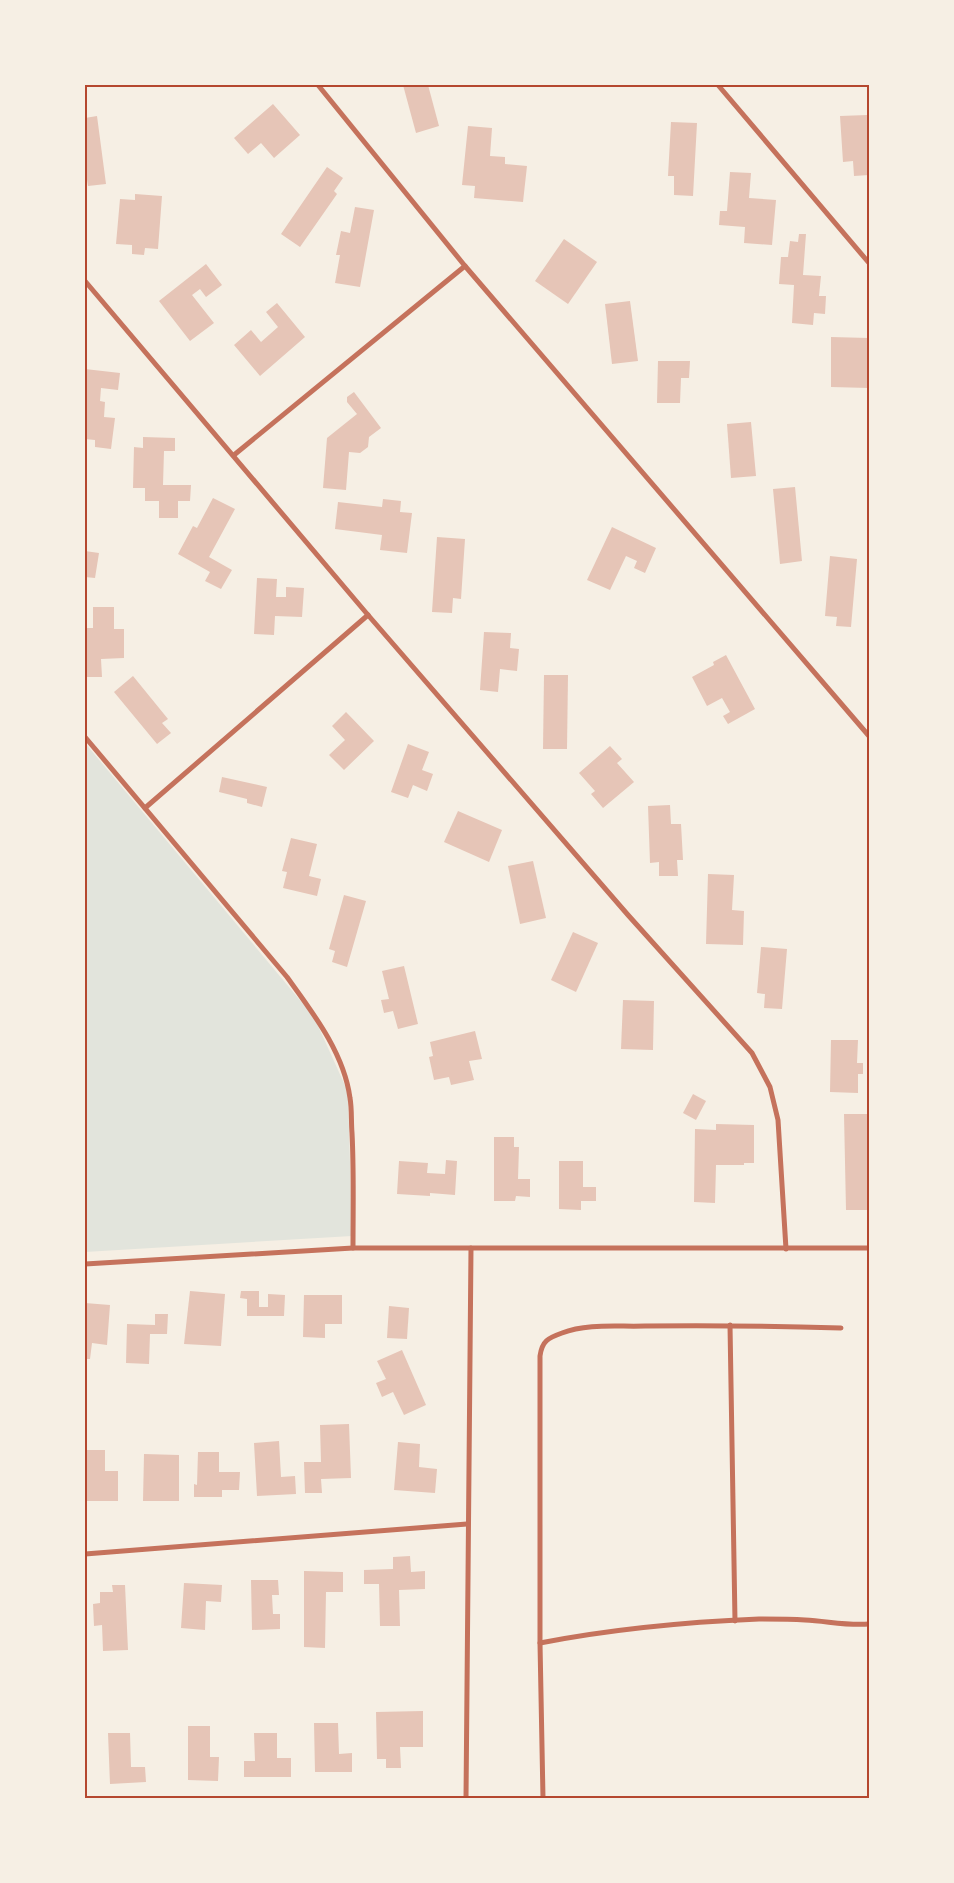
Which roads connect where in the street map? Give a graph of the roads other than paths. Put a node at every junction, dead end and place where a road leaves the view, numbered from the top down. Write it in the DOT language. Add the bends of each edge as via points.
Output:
graph roads {
  1 [pos="318,85"];
  2 [pos="718,85"];
  3 [pos="869,263"];
  4 [pos="465,266"];
  5 [pos="85,280"];
  6 [pos="234,455"];
  7 [pos="368,614"];
  8 [pos="869,736"];
  9 [pos="85,737"];
  10 [pos="145,808"];
  11 [pos="353,1248"];
  12 [pos="471,1248"];
  13 [pos="869,1248"];
  14 [pos="786,1249"];
  15 [pos="85,1264"];
  16 [pos="730,1325"];
  17 [pos="841,1328"];
  18 [pos="467,1524"];
  19 [pos="85,1554"];
  20 [pos="736,1621"];
  21 [pos="869,1624"];
  22 [pos="540,1643"];
  23 [pos="466,1798"];
  24 [pos="541,1798"];
  1 -- 4 [label="street"];
  2 -- 3 [label="street"];
  4 -- 6 [label="street"];
  4 -- 8 [label="street"];
  5 -- 6 [label="street"];
  6 -- 7 [label="street"];
  7 -- 10 [label="street"];
  7 -- 14 [label="street" via="752,1053 770,1087 778,1120"];
  9 -- 10 [label="street"];
  10 -- 11 [label="street" via="287,977 332,1045 350,1098"];
  11 -- 12 [label="street"];
  11 -- 15 [label="street"];
  12 -- 14 [label="street"];
  12 -- 18 [label="street"];
  13 -- 14 [label="street"];
  16 -- 17 [label="street"];
  16 -- 20 [label="street"];
  16 -- 22 [label="street" via="592,1327 563,1332 542,1345"];
  18 -- 19 [label="street"];
  18 -- 23 [label="street"];
  20 -- 21 [label="street" via="805,1620"];
  20 -- 22 [label="street" via="609,1631"];
  22 -- 24 [label="street"];
}
